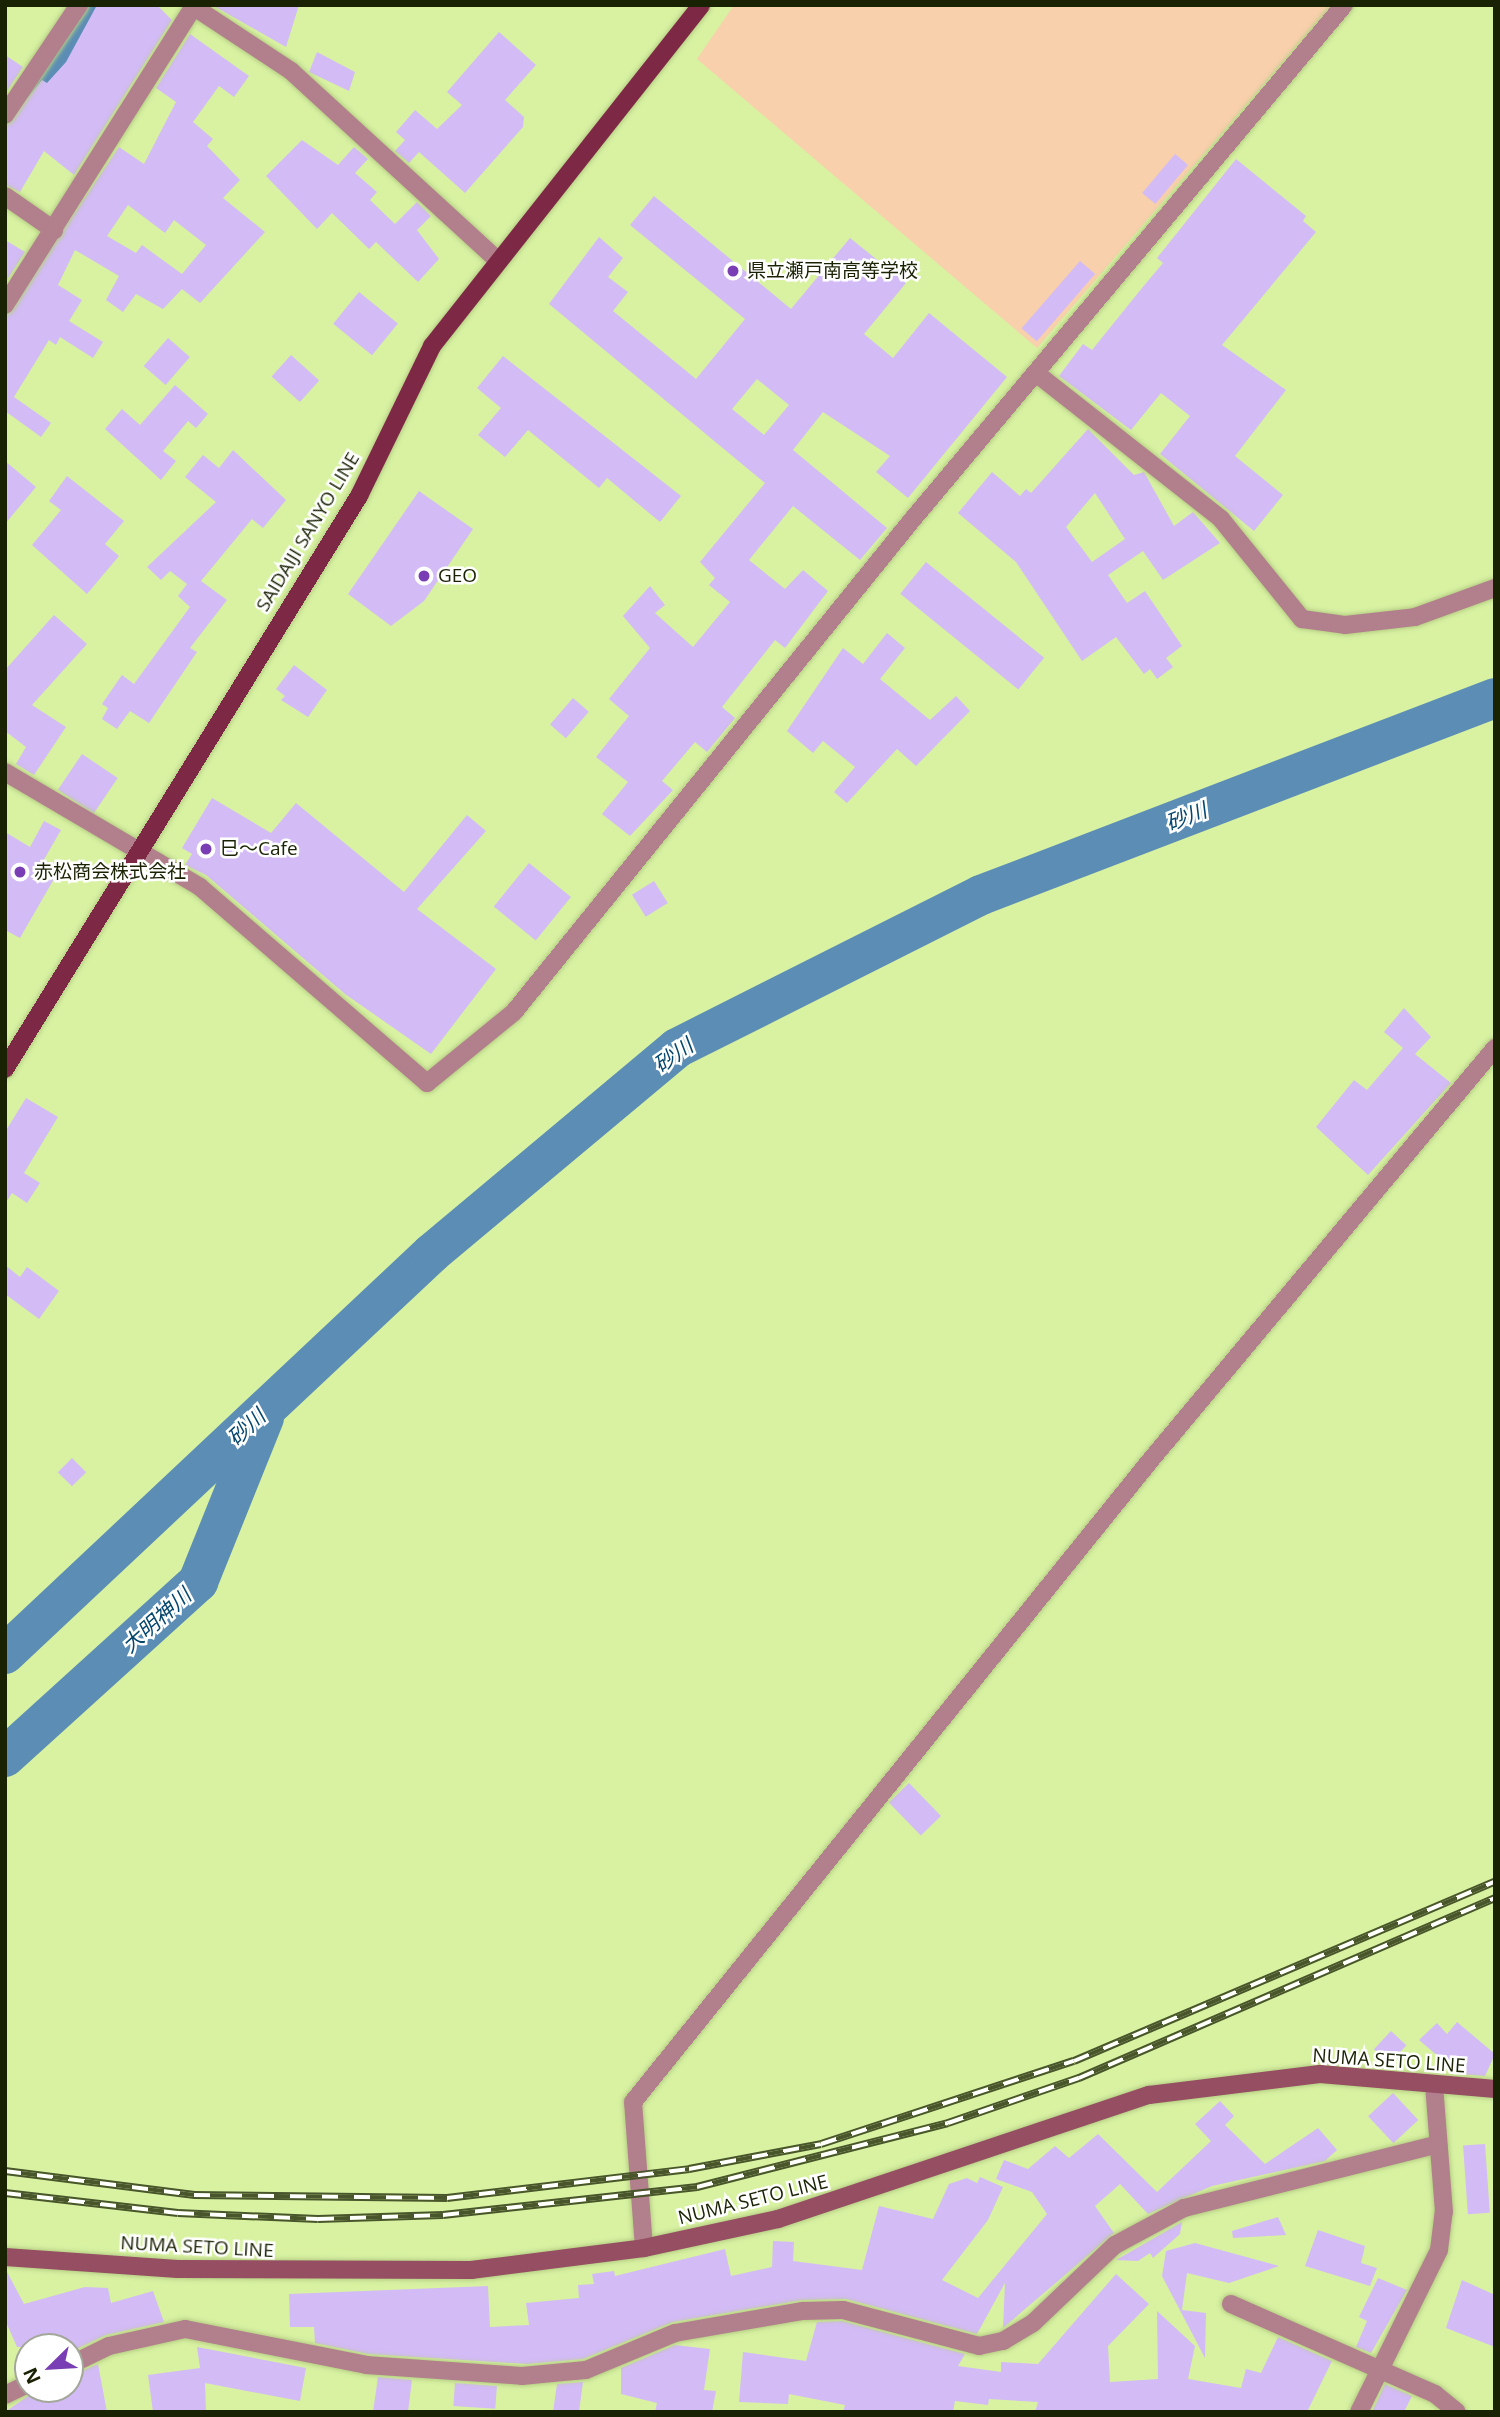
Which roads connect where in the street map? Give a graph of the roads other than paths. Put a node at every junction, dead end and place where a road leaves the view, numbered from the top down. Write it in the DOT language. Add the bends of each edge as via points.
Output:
graph roads {
  1 [pos="79,5"];
  2 [pos="701,5"];
  3 [pos="1345,5"];
  4 [pos="194,6"];
  5 [pos="5,115"];
  6 [pos="5,196"];
  7 [pos="54,230"];
  8 [pos="497,260"];
  9 [pos="5,305"];
  10 [pos="1037,374"];
  11 [pos="1495,588"];
  12 [pos="5,772"];
  13 [pos="138,852"];
  14 [pos="1495,1048"];
  15 [pos="5,1069"];
  16 [pos="1434,2084"];
  17 [pos="1495,2089"];
  18 [pos="1437,2144"];
  19 [pos="644,2248"];
  20 [pos="5,2257"];
  21 [pos="1231,2304"];
  22 [pos="84,2358"];
  23 [pos="1380,2370"];
  24 [pos="1359,2412"];
  25 [pos="1457,2412"];
  1 -- 5 [label="street"];
  2 -- 8 [label="main road, SAIDAIJI SANYO LINE"];
  3 -- 10 [label="street"];
  4 -- 7 [label="street"];
  4 -- 8 [label="street" via="291,71"];
  6 -- 7 [label="street"];
  7 -- 9 [label="street"];
  8 -- 13 [label="main road, SAIDAIJI SANYO LINE" via="432,346 359,496"];
  10 -- 11 [label="street" via="1221,519 1302,619 1345,625 1415,617"];
  10 -- 13 [label="street" via="514,1012 427,1083 200,887"];
  12 -- 13 [label="street"];
  13 -- 15 [label="main road, SAIDAIJI SANYO LINE"];
  14 -- 19 [label="street" via="1124,1494 633,2102"];
  16 -- 17 [label="main road, NUMA SETO LINE"];
  16 -- 18 [label="street"];
  16 -- 19 [label="main road, NUMA SETO LINE" via="1320,2074 1149,2095 778,2219"];
  18 -- 22 [label="street" via="1184,2208 1115,2245 1033,2323 1003,2341 979,2346 843,2310 803,2311 675,2333 586,2370 522,2376 366,2365 185,2329 109,2346"];
  18 -- 23 [label="street" via="1444,2212 1440,2250"];
  19 -- 20 [label="main road, NUMA SETO LINE" via="471,2270 178,2269"];
  21 -- 23 [label="street"];
  23 -- 24 [label="street"];
  23 -- 25 [label="street"];
}
